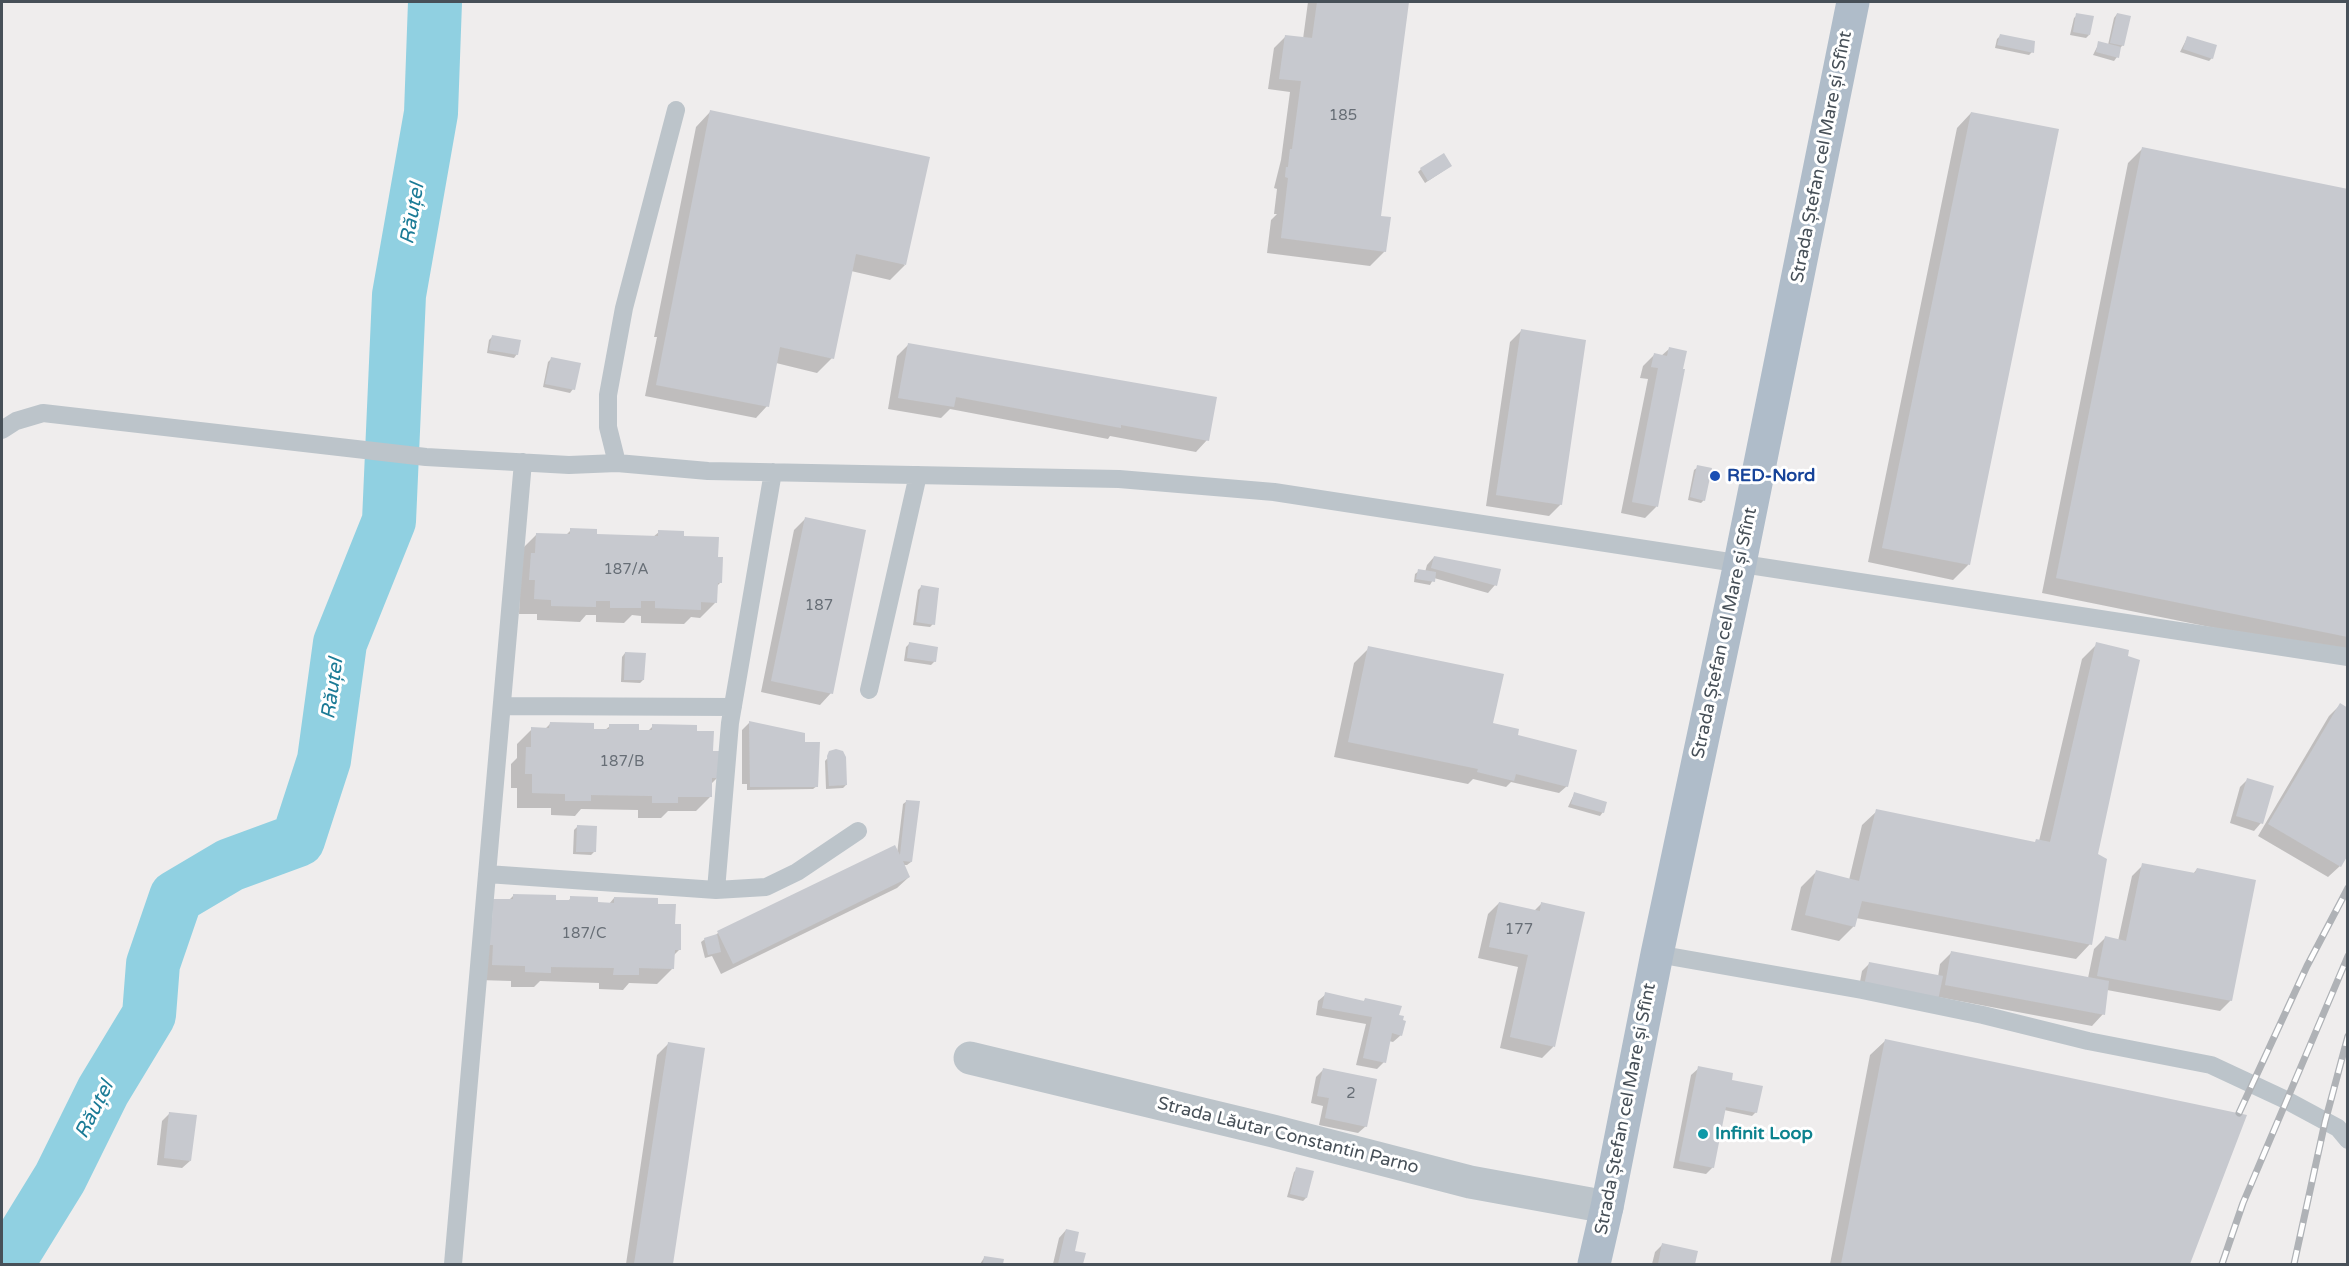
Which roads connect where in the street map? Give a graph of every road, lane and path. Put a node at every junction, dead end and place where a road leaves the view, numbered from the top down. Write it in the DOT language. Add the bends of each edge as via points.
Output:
graph roads {
  1 [pos="1853,2"];
  2 [pos="676,110"];
  3 [pos="2,430"];
  4 [pos="523,462"];
  5 [pos="617,463"];
  6 [pos="773,472"];
  7 [pos="918,475"];
  8 [pos="1740,563"];
  9 [pos="2348,657"];
  10 [pos="869,690"];
  11 [pos="502,706"];
  12 [pos="733,706"];
  13 [pos="858,831"];
  14 [pos="487,874"];
  15 [pos="716,890"];
  16 [pos="1657,954"];
  17 [pos="970,1058"];
  18 [pos="2348,1140"];
  19 [pos="1607,1207"];
  20 [pos="453,1264"];
  21 [pos="1594,1264"];
  1 -- 8 [label="main road, Strada Ștefan cel Mare și Sfînt"];
  2 -- 5 [label="lane" via="624,308 608,395 608,427"];
  3 -- 4 [label="lane" via="43,413 426,458"];
  4 -- 5 [label="lane"];
  4 -- 11 [label="lane"];
  5 -- 6 [label="lane"];
  6 -- 7 [label="lane"];
  6 -- 12 [label="lane"];
  7 -- 8 [label="lane" via="1119,478 1274,492"];
  7 -- 10 [label="lane"];
  8 -- 9 [label="lane"];
  8 -- 16 [label="main road, Strada Ștefan cel Mare și Sfînt"];
  11 -- 12 [label="lane"];
  11 -- 14 [label="lane"];
  12 -- 15 [label="lane"];
  13 -- 15 [label="lane" via="797,872 766,887"];
  14 -- 15 [label="lane"];
  14 -- 20 [label="lane"];
  16 -- 18 [label="lane" via="1862,990 2211,1065 2338,1128"];
  16 -- 19 [label="main road, Strada Ștefan cel Mare și Sfînt"];
  17 -- 19 [label="street, Strada Lăutar Constantin Parno" via="1470,1182"];
  19 -- 21 [label="main road, Strada Ștefan cel Mare și Sfînt"];
}
